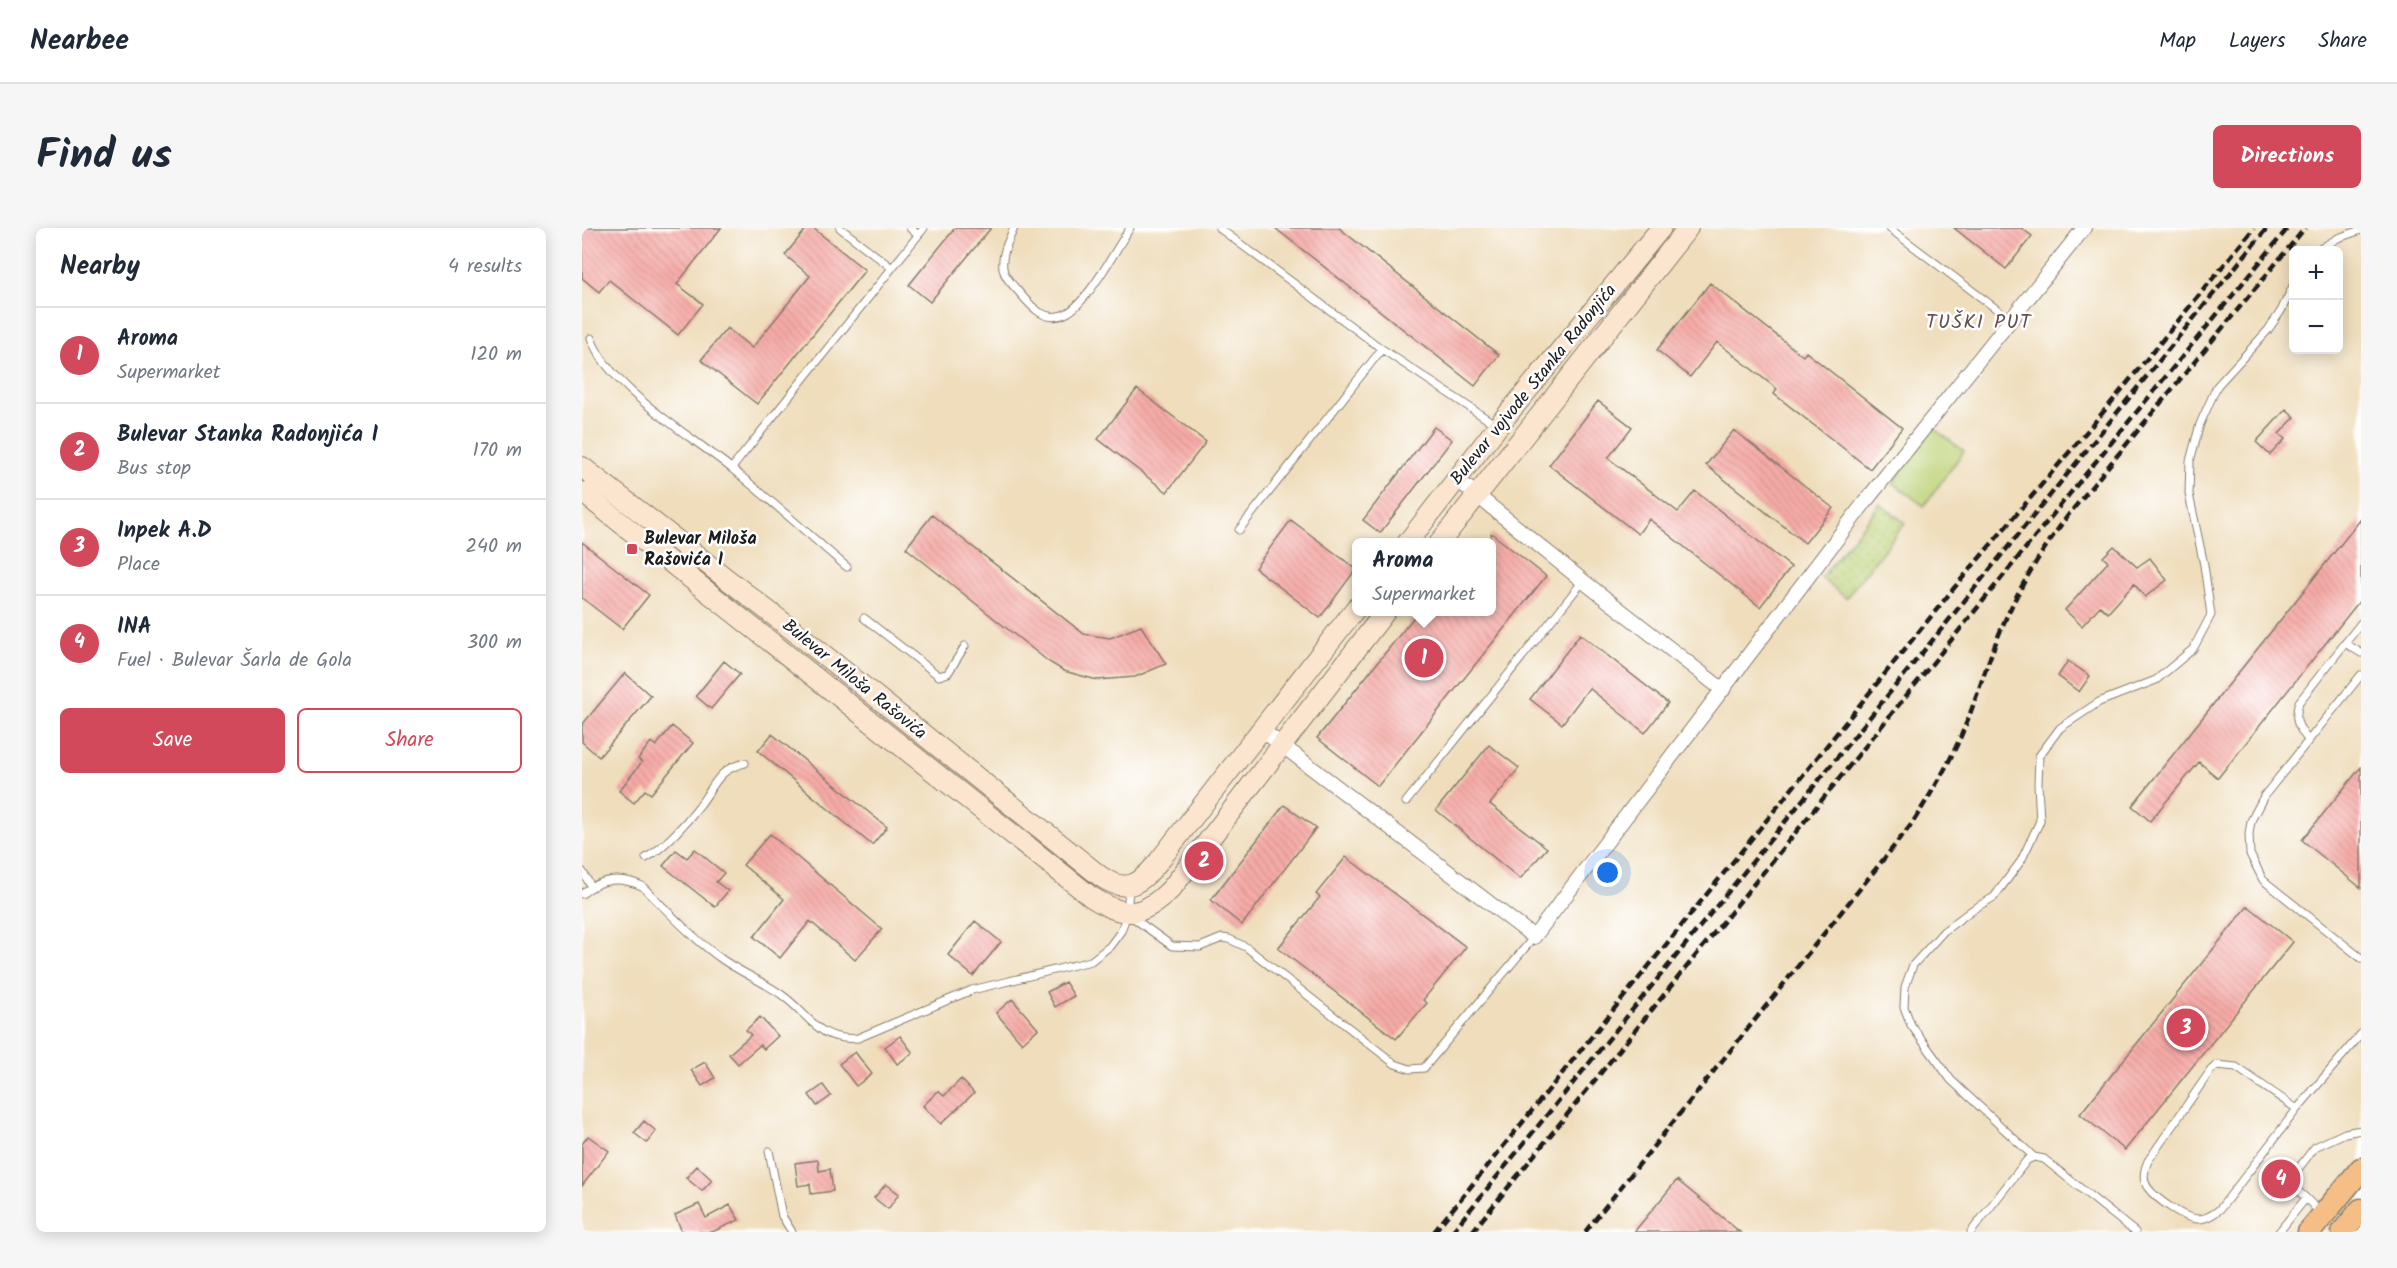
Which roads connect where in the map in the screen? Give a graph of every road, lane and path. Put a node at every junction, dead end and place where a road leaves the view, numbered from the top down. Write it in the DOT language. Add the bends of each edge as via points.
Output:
graph roads {
  1 [pos="840,228"];
  2 [pos="910,228"];
  3 [pos="924,228"];
  4 [pos="1014,228"];
  5 [pos="1130,228"];
  6 [pos="1219,228"];
  7 [pos="1661,228"];
  8 [pos="1688,228"];
  9 [pos="1889,228"];
  10 [pos="2084,228"];
  11 [pos="2361,230"];
  12 [pos="918,235"];
  13 [pos="2325,246"];
  14 [pos="892,268"];
  15 [pos="2289,294"];
  16 [pos="2011,320"];
  17 [pos="591,338"];
  18 [pos="1382,349"];
  19 [pos="1498,426"];
  20 [pos="582,467"];
  21 [pos="732,468"];
  22 [pos="1458,480"];
  23 [pos="582,492"];
  24 [pos="1478,495"];
  25 [pos="1239,530"];
  26 [pos="1412,538"];
  27 [pos="1444,538"];
  28 [pos="847,567"];
  29 [pos="1583,581"];
  30 [pos="1352,613"];
  31 [pos="1382,616"];
  32 [pos="864,618"];
  33 [pos="2361,623"];
  34 [pos="2345,643"];
  35 [pos="965,646"];
  36 [pos="2361,653"];
  37 [pos="2361,675"];
  38 [pos="1724,690"];
  39 [pos="1262,730"];
  40 [pos="2308,740"];
  41 [pos="1282,744"];
  42 [pos="745,763"];
  43 [pos="1406,802"];
  44 [pos="646,858"];
  45 [pos="582,871"];
  46 [pos="1130,885"];
  47 [pos="591,886"];
  48 [pos="582,894"];
  49 [pos="1127,914"];
  50 [pos="1534,937"];
  51 [pos="2361,958"];
  52 [pos="2361,1034"];
  53 [pos="2297,1109"];
  54 [pos="2361,1130"];
  55 [pos="769,1151"];
  56 [pos="2034,1157"];
  57 [pos="2361,1169"];
  58 [pos="2306,1198"];
  59 [pos="2361,1210"];
  60 [pos="2316,1224"];
  61 [pos="792,1232"];
  62 [pos="1971,1232"];
  63 [pos="2135,1232"];
  64 [pos="2279,1232"];
  65 [pos="2343,1232"];
  1 -- 14 [label="lane"];
  2 -- 12 [label="lane"];
  3 -- 12 [label="lane"];
  4 -- 5 [label="lane" via="1003,270 1035,310 1045,316 1067,314 1084,298"];
  6 -- 18 [label="lane"];
  7 -- 19 [label="street, Bulevar vojvode Stanka Radonjića"];
  8 -- 24 [label="street, Bulevar vojvode Stanka Radonjića"];
  9 -- 16 [label="lane"];
  10 -- 16 [label="street"];
  11 -- 13 [label="lane"];
  12 -- 14 [label="lane"];
  14 -- 21 [label="lane"];
  15 -- 56 [label="lane" via="2268,330 2217,386 2200,424 2190,461 2189,494 2211,615 2193,649 2156,680 2099,702 2060,728 2039,756 2040,821 2021,861 1994,897 1944,931 1928,948 1913,965 1905,987 1904,1007 1911,1025 1951,1080"];
  16 -- 38 [label="street" via="1865,502"];
  17 -- 21 [label="lane" via="616,379"];
  18 -- 19 [label="lane"];
  18 -- 25 [label="lane"];
  19 -- 22 [label="street, Bulevar vojvode Stanka Radonjića"];
  20 -- 46 [label="street, Bulevar Miloša Rašovića" via="1100,876 1111,884"];
  21 -- 28 [label="lane"];
  22 -- 24 [label="street"];
  22 -- 26 [label="street, Bulevar vojvode Stanka Radonjića"];
  23 -- 49 [label="street, Bulevar Miloša Rašovića" via="1090,896"];
  24 -- 27 [label="street, Bulevar vojvode Stanka Radonjića"];
  24 -- 29 [label="street"];
  29 -- 38 [label="street"];
  29 -- 43 [label="lane"];
  30 -- 39 [label="street"];
  31 -- 41 [label="street"];
  32 -- 35 [label="lane" via="939,676 948,673"];
  33 -- 34 [label="lane"];
  34 -- 36 [label="lane"];
  34 -- 40 [label="lane" via="2299,702 2295,716"];
  37 -- 40 [label="lane"];
  38 -- 50 [label="street"];
  39 -- 41 [label="street"];
  39 -- 46 [label="street" via="1146,876"];
  40 -- 51 [label="lane" via="2256,808 2248,834 2250,854 2263,880"];
  41 -- 49 [label="street" via="1171,889 1149,908"];
  41 -- 50 [label="street"];
  42 -- 44 [label="lane" via="730,766 699,806"];
  45 -- 47 [label="lane"];
  46 -- 49 [label="lane"];
  47 -- 48 [label="lane"];
  47 -- 49 [label="lane" via="618,879 642,886 723,960 782,995 820,1030 845,1039 858,1038 972,990 1091,962 1110,946"];
  49 -- 50 [label="lane" via="1172,946 1200,947 1222,938 1246,947 1395,1065 1410,1069 1424,1068"];
  52 -- 53 [label="lane"];
  53 -- 53 [label="lane" via="2236,1066 2217,1065 2148,1161 2144,1170 2148,1188 2192,1219 2212,1215"];
  54 -- 58 [label="lane" via="2344,1133 2314,1148 2288,1182"];
  55 -- 61 [label="lane" via="782,1216"];
  56 -- 62 [label="lane" via="2027,1160"];
  56 -- 63 [label="lane" via="2044,1160"];
  57 -- 60 [label="main road"];
  58 -- 60 [label="lane"];
  58 -- 64 [label="lane"];
  59 -- 65 [label="main road"];
}
